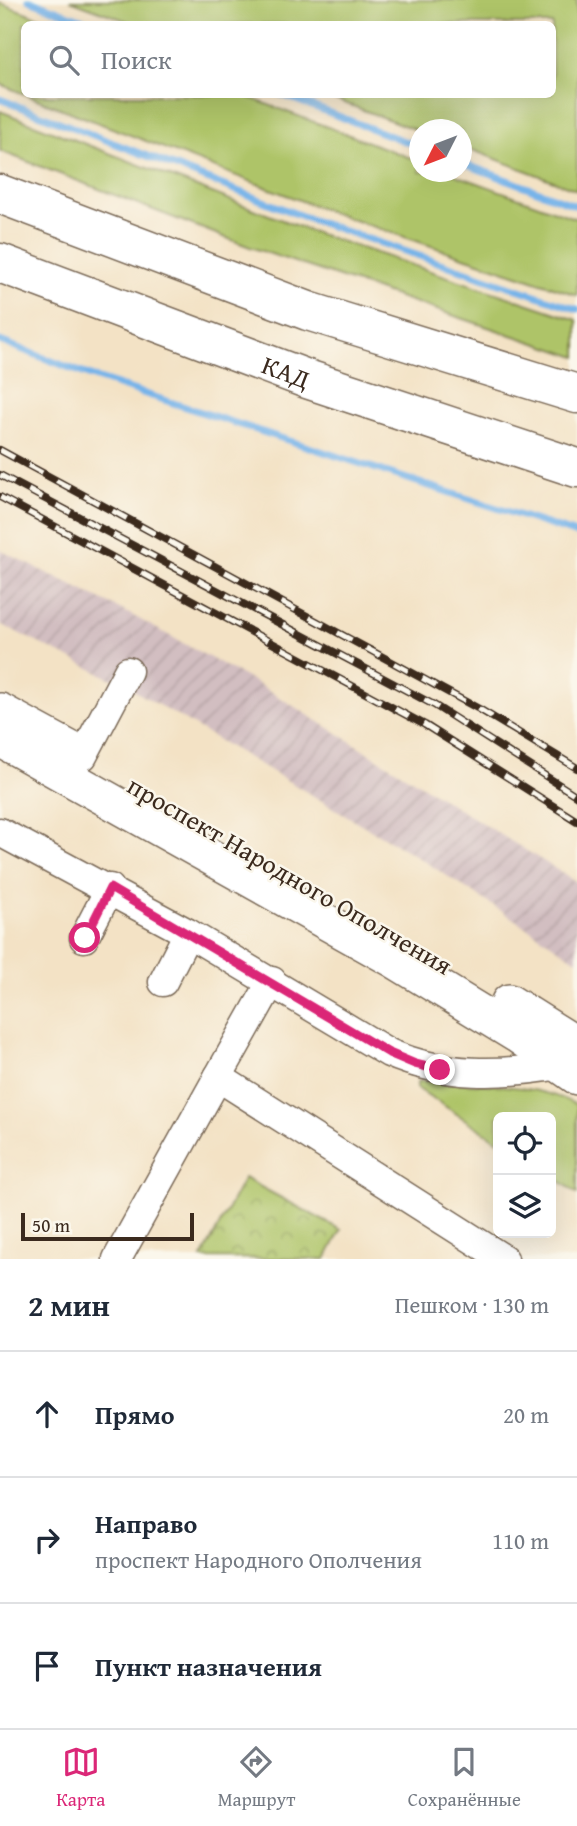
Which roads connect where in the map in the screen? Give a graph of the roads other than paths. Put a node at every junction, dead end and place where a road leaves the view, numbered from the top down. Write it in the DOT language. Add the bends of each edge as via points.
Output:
graph roads {
  1 [pos="0,194"];
  2 [pos="0,263"];
  3 [pos="577,394"];
  4 [pos="577,468"];
  5 [pos="128,671"];
  6 [pos="0,711"];
  7 [pos="0,739"];
  8 [pos="83,756"];
  9 [pos="3,840"];
  10 [pos="110,888"];
  11 [pos="188,933"];
  12 [pos="85,938"];
  13 [pos="272,981"];
  14 [pos="163,982"];
  15 [pos="571,1062"];
  16 [pos="218,1077"];
  17 [pos="492,1256"];
  18 [pos="117,1259"];
  1 -- 3 [label="highway" via="308,310"];
  2 -- 4 [label="highway, КАД" via="307,379"];
  5 -- 8 [label="street"];
  6 -- 8 [label="main road, проспект Народного Ополчения"];
  7 -- 15 [label="main road, проспект Народного Ополчения"];
  8 -- 15 [label="main road, проспект Народного Ополчения" via="408,939"];
  9 -- 10 [label="street"];
  10 -- 11 [label="street"];
  10 -- 12 [label="street"];
  11 -- 13 [label="street"];
  11 -- 14 [label="street"];
  13 -- 15 [label="street" via="389,1053 415,1064 440,1070 513,1073"];
  13 -- 16 [label="street"];
  16 -- 17 [label="street"];
  16 -- 18 [label="street"];
}
